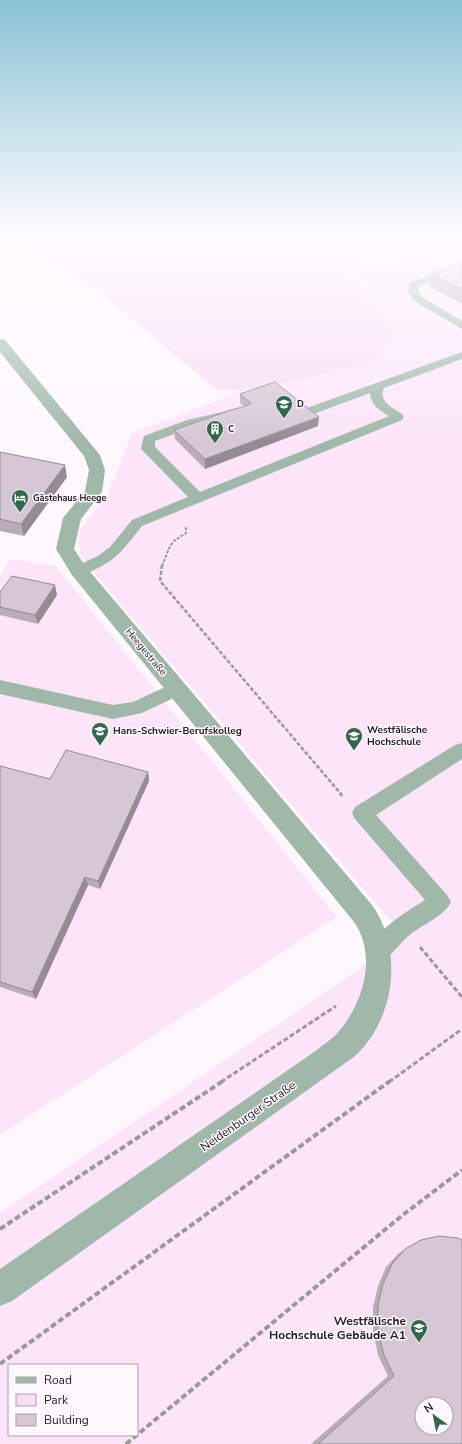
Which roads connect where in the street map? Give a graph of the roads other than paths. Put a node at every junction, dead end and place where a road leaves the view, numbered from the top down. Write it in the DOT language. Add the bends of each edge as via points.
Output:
graph roads {
  1 [pos="432,307"];
  2 [pos="462,326"];
  3 [pos="0,343"];
  4 [pos="462,355"];
  5 [pos="379,386"];
  6 [pos="242,411"];
  7 [pos="311,411"];
  8 [pos="198,498"];
  9 [pos="79,571"];
  10 [pos="0,687"];
  11 [pos="176,689"];
  12 [pos="462,750"];
  13 [pos="379,951"];
  14 [pos="0,1289"];
  1 -- 2 [label="lane"];
  3 -- 9 [label="street, Heegestraße" via="92,455 97,470 93,492 72,518 65,549"];
  4 -- 5 [label="lane"];
  5 -- 7 [label="lane"];
  5 -- 8 [label="lane" via="375,392 376,397 398,417"];
  6 -- 8 [label="lane" via="207,418 149,439 148,448"];
  8 -- 9 [label="lane" via="137,522 115,550 103,560"];
  9 -- 11 [label="street, Heegestraße"];
  10 -- 11 [label="lane" via="113,712 136,708"];
  11 -- 13 [label="street, Heegestraße" via="351,898 369,923"];
  12 -- 13 [label="lane" via="362,813 440,902 403,927"];
  13 -- 14 [label="street, Neidenburger Straße" via="379,981 369,1013 350,1041 327,1060"];
}
